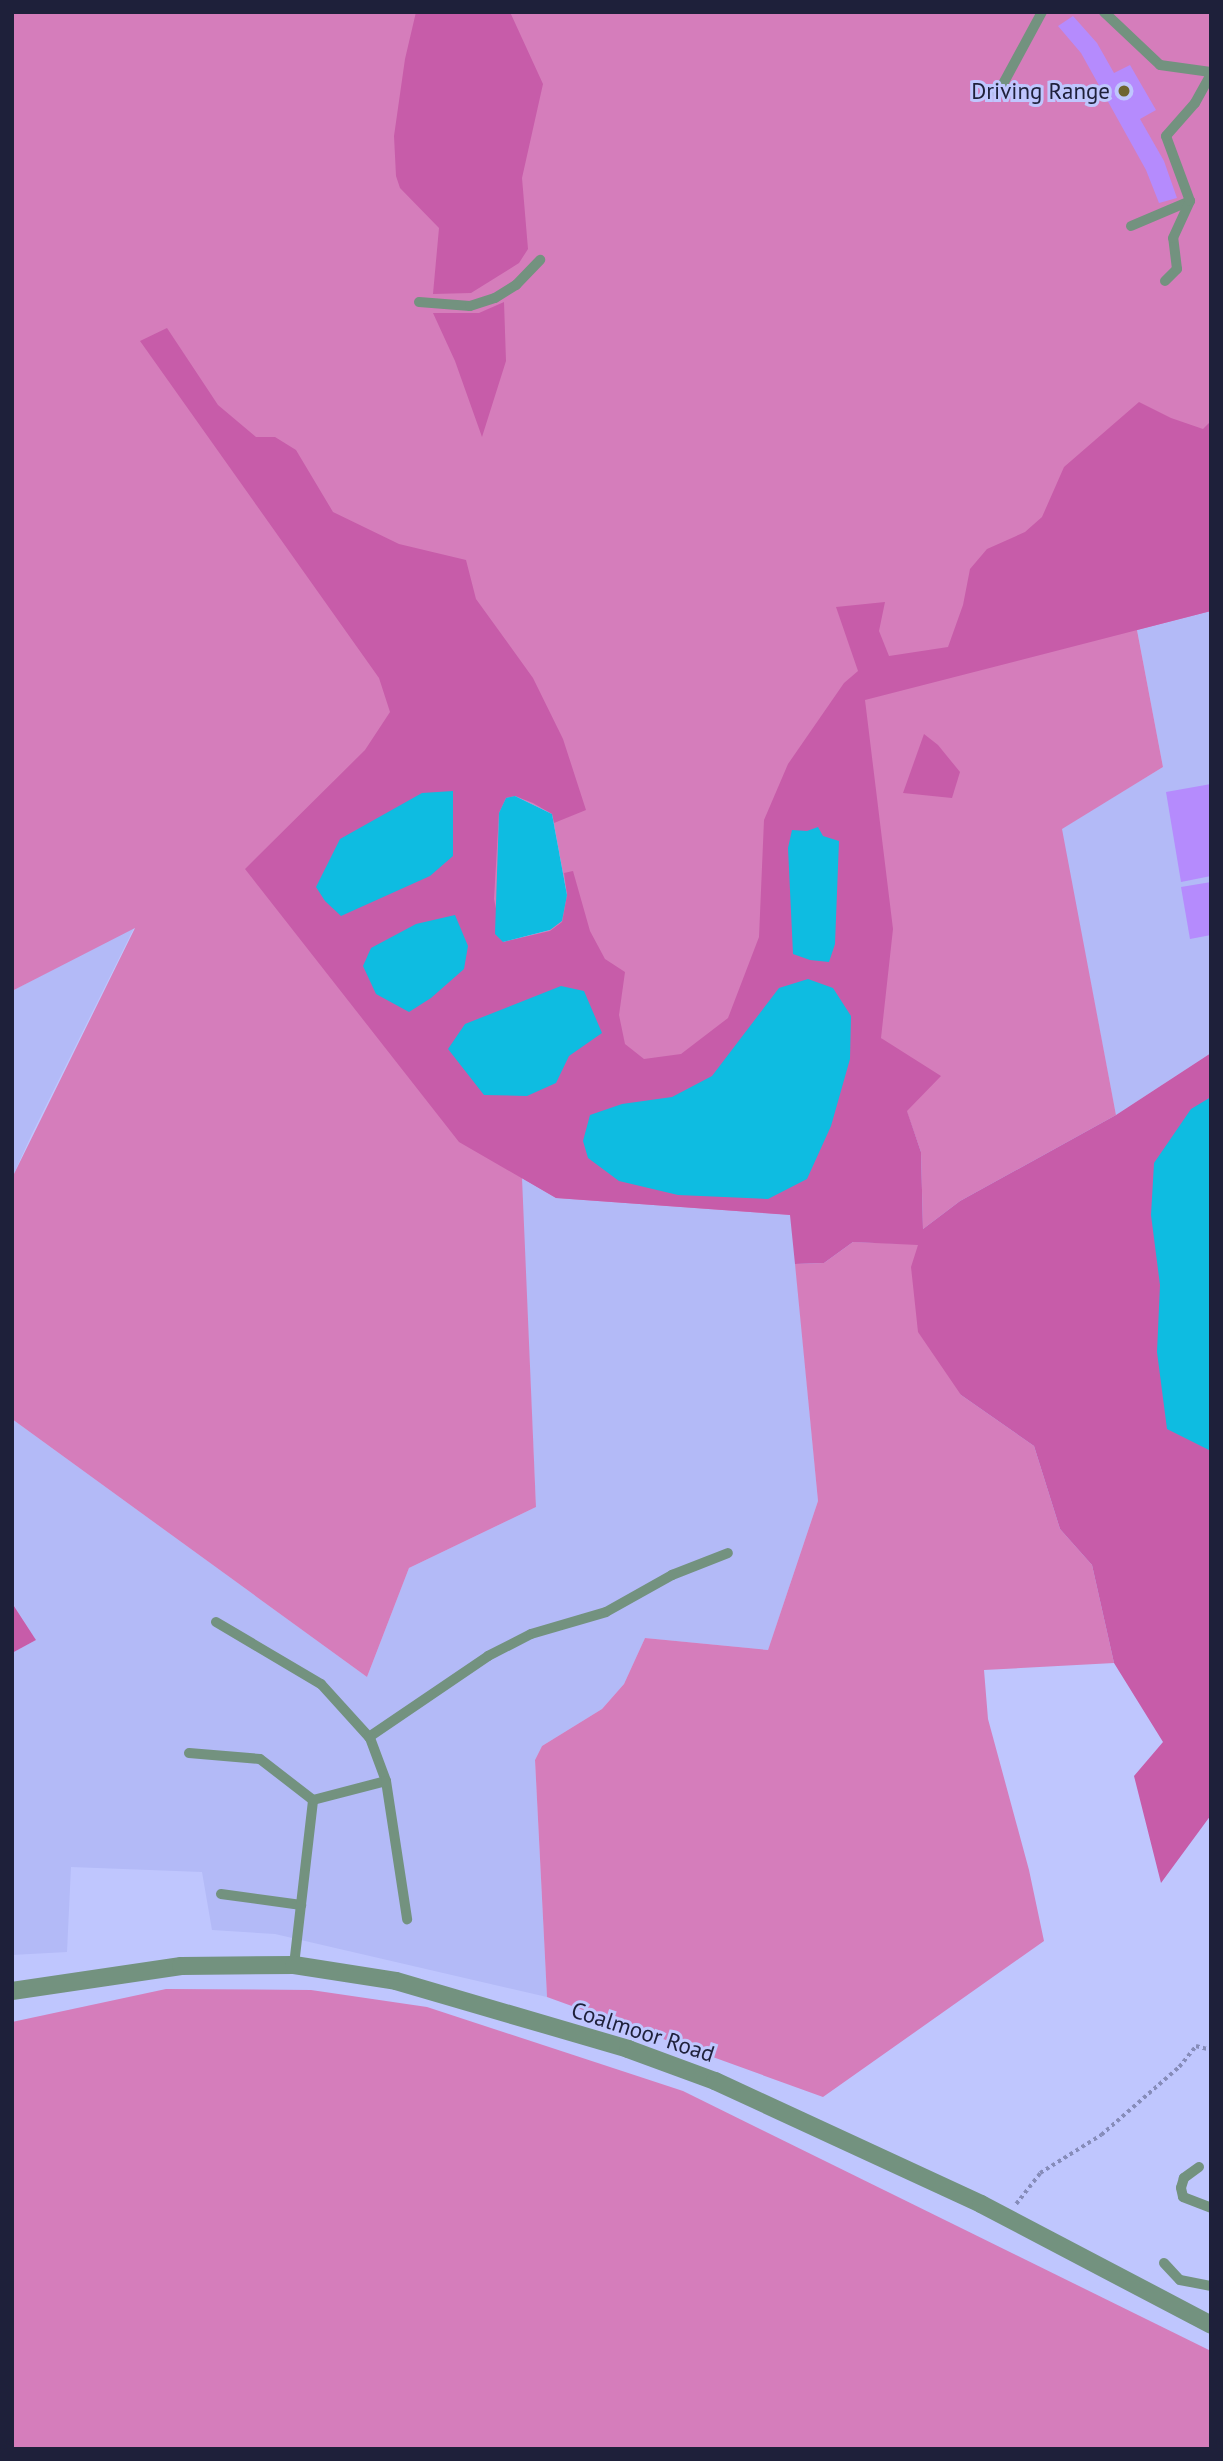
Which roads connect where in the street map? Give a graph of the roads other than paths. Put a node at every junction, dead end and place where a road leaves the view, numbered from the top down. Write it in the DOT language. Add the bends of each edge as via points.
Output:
graph roads {
  1 [pos="1042,12"];
  2 [pos="1104,13"];
  3 [pos="1211,73"];
  4 [pos="994,91"];
  5 [pos="1189,201"];
  6 [pos="1130,226"];
  7 [pos="540,260"];
  8 [pos="1164,281"];
  9 [pos="419,302"];
  10 [pos="727,1553"];
  11 [pos="216,1622"];
  12 [pos="369,1737"];
  13 [pos="189,1753"];
  14 [pos="386,1781"];
  15 [pos="313,1800"];
  16 [pos="221,1894"];
  17 [pos="301,1905"];
  18 [pos="407,1919"];
  19 [pos="294,1965"];
  20 [pos="12,1991"];
  21 [pos="1199,2168"];
  22 [pos="1211,2208"];
  23 [pos="1164,2263"];
  24 [pos="1211,2286"];
  25 [pos="1211,2325"];
  1 -- 4 [label="lane" via="1003,84"];
  2 -- 3 [label="lane" via="1160,65"];
  3 -- 5 [label="lane" via="1195,103 1166,136"];
  5 -- 6 [label="lane"];
  5 -- 8 [label="lane" via="1173,238 1177,269"];
  7 -- 9 [label="lane" via="516,285 495,298 470,306"];
  10 -- 12 [label="lane" via="672,1575 606,1612 531,1634 488,1656"];
  11 -- 12 [label="lane" via="321,1684"];
  12 -- 14 [label="lane"];
  13 -- 15 [label="lane" via="260,1759"];
  14 -- 15 [label="lane"];
  14 -- 18 [label="lane"];
  15 -- 17 [label="lane"];
  16 -- 17 [label="lane"];
  17 -- 19 [label="lane"];
  19 -- 20 [label="street, Coalmoor Road" via="181,1966"];
  19 -- 25 [label="street, Coalmoor Road" via="396,1982 628,2049 715,2081 1006,2217"];
  21 -- 22 [label="lane" via="1184,2178 1181,2188 1184,2197"];
  23 -- 24 [label="lane" via="1180,2280"];
}
